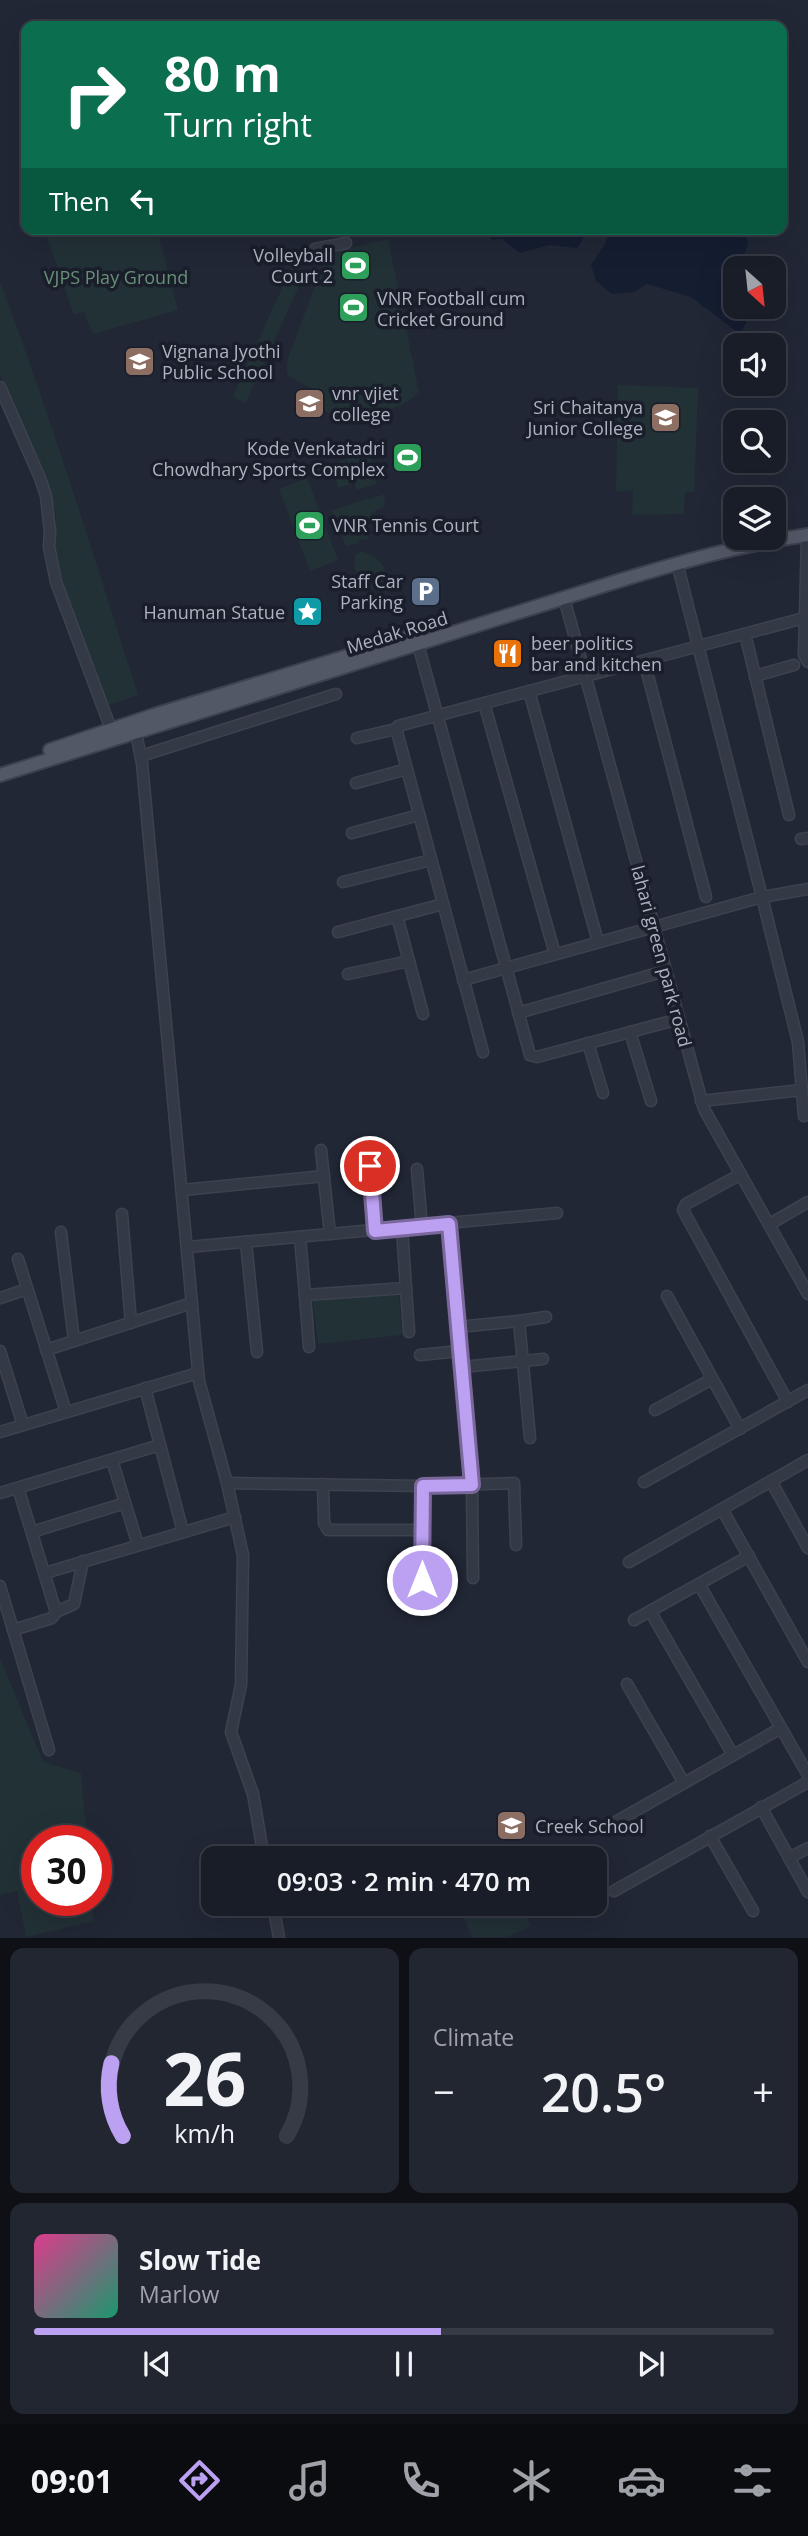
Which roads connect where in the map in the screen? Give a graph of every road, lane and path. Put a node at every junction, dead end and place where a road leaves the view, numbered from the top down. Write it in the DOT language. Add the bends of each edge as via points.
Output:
graph roads {
  1 [pos="346,243"];
  2 [pos="316,249"];
  3 [pos="0,387"];
  4 [pos="786,531"];
  5 [pos="808,532"];
  6 [pos="723,542"];
  7 [pos="807,558"];
  8 [pos="677,563"];
  9 [pos="564,598"];
  10 [pos="804,618"];
  11 [pos="745,634"];
  12 [pos="418,644"];
  13 [pos="699,646"];
  14 [pos="644,661"];
  15 [pos="808,662"];
  16 [pos="794,665"];
  17 [pos="587,676"];
  18 [pos="755,676"];
  19 [pos="529,691"];
  20 [pos="336,694"];
  21 [pos="484,703"];
  22 [pos="438,715"];
  23 [pos="111,729"];
  24 [pos="396,729"];
  25 [pos="136,733"];
  26 [pos="357,738"];
  27 [pos="141,756"];
  28 [pos="0,766"];
  29 [pos="407,769"];
  30 [pos="0,775"];
  31 [pos="356,783"];
  32 [pos="419,815"];
  33 [pos="789,815"];
  34 [pos="352,833"];
  35 [pos="431,860"];
  36 [pos="343,882"];
  37 [pos="808,889"];
  38 [pos="706,897"];
  39 [pos="762,897"];
  40 [pos="443,904"];
  41 [pos="397,916"];
  42 [pos="654,927"];
  43 [pos="338,932"];
  44 [pos="598,942"];
  45 [pos="555,954"];
  46 [pos="409,961"];
  47 [pos="506,968"];
  48 [pos="665,971"];
  49 [pos="348,974"];
  50 [pos="463,980"];
  51 [pos="518,1013"];
  52 [pos="423,1014"];
  53 [pos="679,1018"];
  54 [pos="629,1032"];
  55 [pos="803,1041"];
  56 [pos="588,1043"];
  57 [pos="482,1052"];
  58 [pos="802,1090"];
  59 [pos="603,1093"];
  60 [pos="651,1101"];
  61 [pos="701,1101"];
  62 [pos="804,1116"];
  63 [pos="321,1150"];
  64 [pos="370,1166"];
  65 [pos="417,1170"];
  66 [pos="741,1174"];
  67 [pos="324,1176"];
  68 [pos="183,1190"];
  69 [pos="808,1202"];
  70 [pos="557,1213"];
  71 [pos="122,1214"];
  72 [pos="449,1224"];
  73 [pos="770,1224"];
  74 [pos="422,1227"];
  75 [pos="402,1228"];
  76 [pos="375,1231"];
  77 [pos="61,1232"];
  78 [pos="330,1234"];
  79 [pos="300,1237"];
  80 [pos="246,1242"];
  81 [pos="188,1247"];
  82 [pos="18,1259"];
  83 [pos="406,1287"];
  84 [pos="27,1289"];
  85 [pos="808,1294"];
  86 [pos="305,1295"];
  87 [pos="667,1296"];
  88 [pos="0,1298"];
  89 [pos="192,1303"];
  90 [pos="546,1317"];
  91 [pos="519,1321"];
  92 [pos="131,1323"];
  93 [pos="458,1327"];
  94 [pos="409,1332"];
  95 [pos="75,1341"];
  96 [pos="310,1347"];
  97 [pos="46,1350"];
  98 [pos="0,1351"];
  99 [pos="460,1351"];
  100 [pos="257,1352"];
  101 [pos="420,1355"];
  102 [pos="543,1359"];
  103 [pos="523,1361"];
  104 [pos="462,1367"];
  105 [pos="3,1373"];
  106 [pos="198,1373"];
  107 [pos="712,1379"];
  108 [pos="145,1388"];
  109 [pos="808,1390"];
  110 [pos="788,1402"];
  111 [pos="654,1410"];
  112 [pos="66,1412"];
  113 [pos="23,1425"];
  114 [pos="740,1429"];
  115 [pos="0,1432"];
  116 [pos="530,1438"];
  117 [pos="160,1445"];
  118 [pos="113,1460"];
  119 [pos="808,1460"];
  120 [pos="771,1481"];
  121 [pos="644,1482"];
  122 [pos="227,1483"];
  123 [pos="323,1484"];
  124 [pos="472,1485"];
  125 [pos="423,1486"];
  126 [pos="18,1488"];
  127 [pos="0,1493"];
  128 [pos="125,1503"];
  129 [pos="722,1509"];
  130 [pos="235,1517"];
  131 [pos="423,1530"];
  132 [pos="32,1532"];
  133 [pos="183,1532"];
  134 [pos="138,1545"];
  135 [pos="516,1545"];
  136 [pos="808,1548"];
  137 [pos="749,1556"];
  138 [pos="83,1561"];
  139 [pos="629,1562"];
  140 [pos="45,1573"];
  141 [pos="473,1578"];
  142 [pos="422,1580"];
  143 [pos="699,1584"];
  144 [pos="0,1586"];
  145 [pos="650,1611"];
  146 [pos="56,1612"];
  147 [pos="634,1620"];
  148 [pos="13,1630"];
  149 [pos="808,1662"];
  150 [pos="627,1684"];
  151 [pos="781,1728"];
  152 [pos="49,1750"];
  153 [pos="733,1755"];
  154 [pos="808,1775"];
  155 [pos="808,1782"];
  156 [pos="684,1783"];
  157 [pos="761,1807"];
  158 [pos="605,1828"];
  159 [pos="710,1836"];
  160 [pos="262,1846"];
  161 [pos="808,1848"];
  162 [pos="789,1858"];
  163 [pos="614,1891"];
  164 [pos="808,1892"];
  165 [pos="753,1911"];
  166 [pos="275,1916"];
  167 [pos="279,1937"];
  1 -- 2 [label="street"];
  3 -- 23 [label="street" via="46,496 56,582"];
  4 -- 5 [label="main road"];
  5 -- 7 [label="street"];
  5 -- 8 [label="main road, Medak Road"];
  6 -- 23 [label="main road, Medak Road"];
  7 -- 10 [label="street"];
  8 -- 9 [label="main road, Medak Road"];
  8 -- 13 [label="street"];
  9 -- 12 [label="main road, Medak Road"];
  9 -- 17 [label="street, lahari green park road"];
  10 -- 11 [label="street"];
  10 -- 15 [label="street"];
  11 -- 13 [label="street"];
  11 -- 18 [label="street"];
  12 -- 22 [label="street"];
  12 -- 25 [label="main road, Medak Road"];
  13 -- 14 [label="street"];
  13 -- 39 [label="street"];
  14 -- 17 [label="street"];
  14 -- 38 [label="street"];
  16 -- 18 [label="street"];
  17 -- 19 [label="street"];
  17 -- 42 [label="street, lahari green park road"];
  18 -- 33 [label="street"];
  19 -- 21 [label="street"];
  19 -- 44 [label="street"];
  20 -- 27 [label="street"];
  21 -- 22 [label="street"];
  21 -- 45 [label="street"];
  22 -- 24 [label="street"];
  22 -- 47 [label="street"];
  23 -- 28 [label="main road, Medak Road"];
  24 -- 26 [label="street"];
  24 -- 29 [label="street"];
  25 -- 27 [label="street"];
  25 -- 30 [label="main road, Medak Road"];
  27 -- 68 [label="street"];
  29 -- 31 [label="street"];
  29 -- 32 [label="street"];
  32 -- 34 [label="street"];
  32 -- 35 [label="street"];
  35 -- 36 [label="street"];
  35 -- 40 [label="street"];
  37 -- 39 [label="street"];
  39 -- 42 [label="street"];
  39 -- 55 [label="street"];
  40 -- 41 [label="street"];
  40 -- 50 [label="street"];
  41 -- 43 [label="street"];
  41 -- 46 [label="street"];
  42 -- 44 [label="street"];
  42 -- 48 [label="street, lahari green park road"];
  44 -- 45 [label="street"];
  45 -- 47 [label="street"];
  46 -- 49 [label="street"];
  46 -- 52 [label="street"];
  47 -- 50 [label="street"];
  47 -- 51 [label="street"];
  48 -- 51 [label="street"];
  48 -- 53 [label="street, lahari green park road"];
  50 -- 57 [label="street"];
  51 -- 56 [label="street" via="532,1057"];
  53 -- 54 [label="street"];
  53 -- 61 [label="street, lahari green park road"];
  54 -- 56 [label="street"];
  54 -- 60 [label="street"];
  55 -- 58 [label="street"];
  56 -- 59 [label="street"];
  58 -- 61 [label="street"];
  58 -- 62 [label="street"];
  61 -- 66 [label="street, lahari green park road"];
  63 -- 67 [label="street"];
  64 -- 76 [label="street"];
  65 -- 74 [label="street"];
  66 -- 73 [label="street, lahari green park road"];
  66 -- 110 [label="street" via="686,1204 683,1210"];
  67 -- 68 [label="street"];
  67 -- 78 [label="street"];
  68 -- 81 [label="street"];
  69 -- 73 [label="street"];
  70 -- 72 [label="street"];
  71 -- 92 [label="street"];
  72 -- 74 [label="street"];
  72 -- 93 [label="street"];
  73 -- 85 [label="street, lahari green park road"];
  74 -- 75 [label="street"];
  75 -- 76 [label="street"];
  75 -- 83 [label="street"];
  76 -- 78 [label="street"];
  77 -- 95 [label="street"];
  78 -- 79 [label="street"];
  79 -- 80 [label="street"];
  79 -- 86 [label="street"];
  80 -- 81 [label="street"];
  80 -- 100 [label="street"];
  81 -- 89 [label="street"];
  82 -- 84 [label="street"];
  83 -- 86 [label="street"];
  83 -- 94 [label="street"];
  84 -- 88 [label="street"];
  84 -- 97 [label="street"];
  86 -- 96 [label="street"];
  87 -- 107 [label="street"];
  89 -- 92 [label="street"];
  89 -- 106 [label="street"];
  90 -- 91 [label="street"];
  91 -- 93 [label="street"];
  91 -- 103 [label="street"];
  92 -- 95 [label="street"];
  93 -- 99 [label="street"];
  95 -- 97 [label="street"];
  97 -- 112 [label="street"];
  98 -- 105 [label="street"];
  99 -- 101 [label="street"];
  99 -- 104 [label="street"];
  102 -- 103 [label="street"];
  103 -- 104 [label="street"];
  103 -- 116 [label="street"];
  104 -- 124 [label="street"];
  105 -- 113 [label="street"];
  106 -- 108 [label="street"];
  106 -- 122 [label="street"];
  107 -- 111 [label="street"];
  107 -- 114 [label="street"];
  108 -- 112 [label="street"];
  108 -- 117 [label="street"];
  109 -- 110 [label="street"];
  110 -- 114 [label="street"];
  112 -- 113 [label="street"];
  113 -- 115 [label="street"];
  114 -- 121 [label="street"];
  117 -- 118 [label="street"];
  117 -- 133 [label="street"];
  118 -- 126 [label="street"];
  118 -- 128 [label="street"];
  119 -- 120 [label="street"];
  120 -- 129 [label="street"];
  120 -- 136 [label="street"];
  122 -- 123 [label="street"];
  122 -- 130 [label="street"];
  123 -- 125 [label="street"];
  123 -- 131 [label="street" via="328,1530"];
  124 -- 125 [label="street"];
  124 -- 135 [label="street" via="514,1483"];
  124 -- 141 [label="street"];
  125 -- 131 [label="street"];
  126 -- 127 [label="street"];
  126 -- 132 [label="street"];
  128 -- 132 [label="street"];
  128 -- 134 [label="street"];
  129 -- 137 [label="street"];
  129 -- 139 [label="street"];
  130 -- 133 [label="street"];
  130 -- 160 [label="street" via="243,1555 242,1676 231,1732 253,1794"];
  131 -- 142 [label="street"];
  132 -- 140 [label="street"];
  133 -- 134 [label="street"];
  134 -- 138 [label="street"];
  137 -- 143 [label="street"];
  137 -- 149 [label="street"];
  138 -- 140 [label="street"];
  138 -- 146 [label="street" via="75,1604"];
  140 -- 146 [label="street"];
  143 -- 145 [label="street"];
  143 -- 151 [label="street"];
  144 -- 148 [label="street"];
  145 -- 147 [label="street"];
  145 -- 153 [label="street"];
  146 -- 148 [label="street" via="52,1618"];
  148 -- 152 [label="street"];
  150 -- 156 [label="street"];
  151 -- 153 [label="street"];
  151 -- 154 [label="street"];
  153 -- 156 [label="street"];
  155 -- 157 [label="street"];
  156 -- 158 [label="street"];
  157 -- 159 [label="street"];
  157 -- 162 [label="street"];
  159 -- 163 [label="street"];
  159 -- 165 [label="street"];
  161 -- 162 [label="street"];
  162 -- 164 [label="street"];
  166 -- 167 [label="street"];
}
